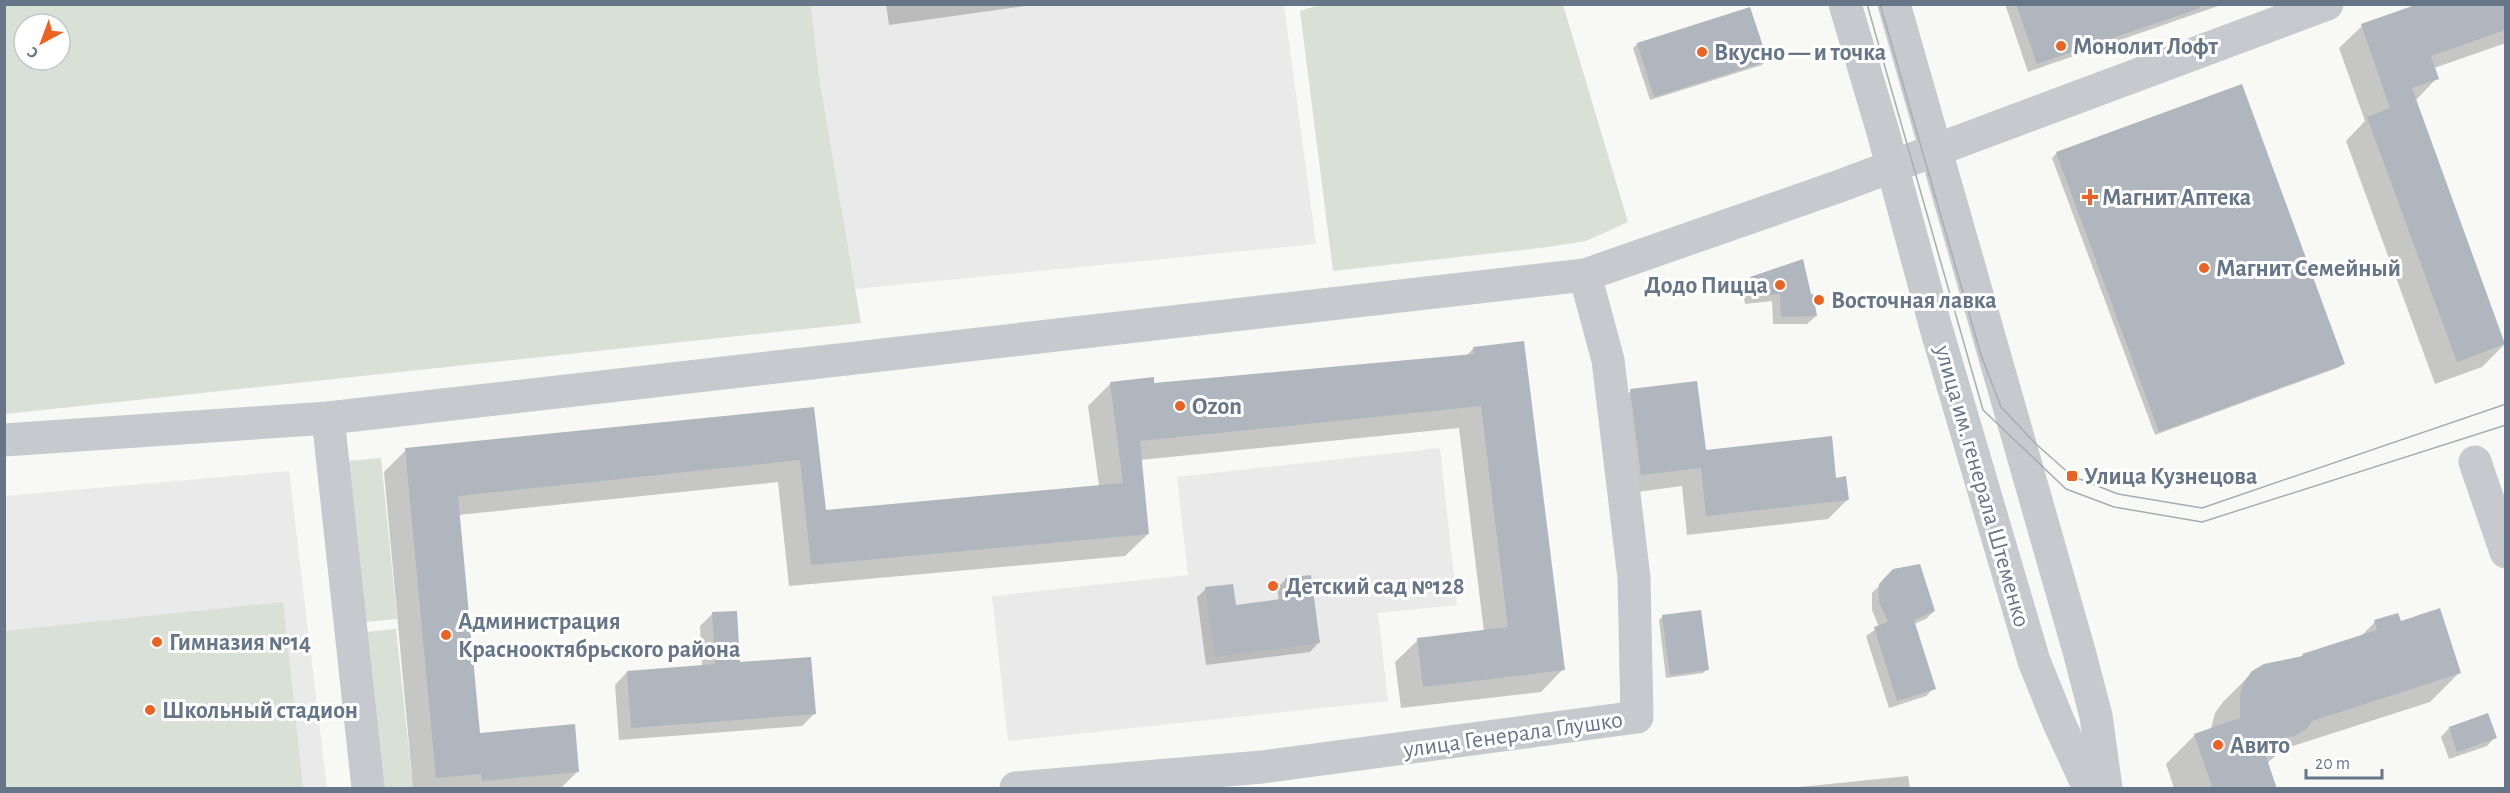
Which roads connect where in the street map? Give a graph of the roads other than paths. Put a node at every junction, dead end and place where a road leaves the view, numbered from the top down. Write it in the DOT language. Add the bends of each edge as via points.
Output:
graph roads {
  1 [pos="1845,4"];
  2 [pos="1894,4"];
  3 [pos="2326,4"];
  4 [pos="1934,150"];
  5 [pos="1892,165"];
  6 [pos="1585,275"];
  7 [pos="328,418"];
  8 [pos="4,440"];
  9 [pos="2475,462"];
  10 [pos="2505,552"];
  11 [pos="368,789"];
  12 [pos="1016,789"];
  13 [pos="2089,789"];
  14 [pos="2106,789"];
  1 -- 5 [label="street, улица им. генерала Штеменко"];
  2 -- 4 [label="street, улица им. генерала Штеменко"];
  3 -- 4 [label="street"];
  4 -- 5 [label="street"];
  4 -- 14 [label="street, улица им. генерала Штеменко" via="2079,651 2096,716"];
  5 -- 6 [label="street"];
  5 -- 13 [label="street, улица им. генерала Штеменко" via="2034,661"];
  6 -- 7 [label="street"];
  6 -- 12 [label="street, улица Генерала Глушко" via="1608,360 1634,578 1637,717 1262,767"];
  7 -- 8 [label="street"];
  7 -- 11 [label="street"];
  9 -- 10 [label="street"];
}
